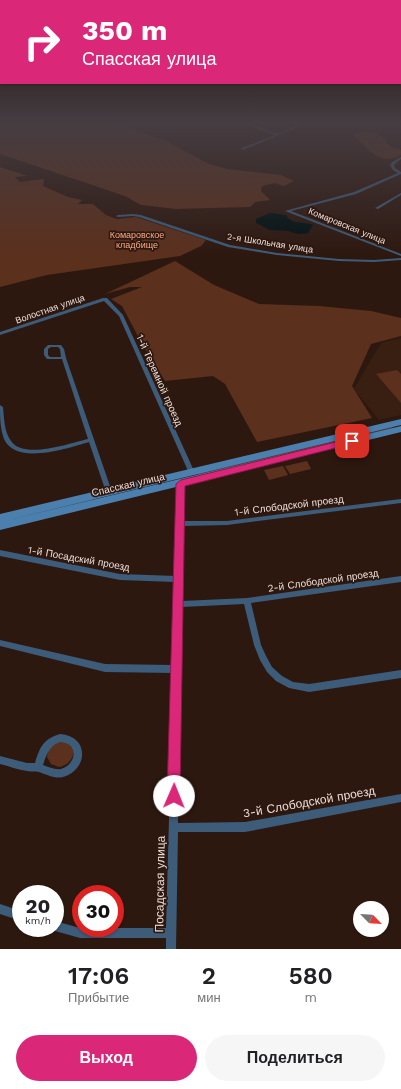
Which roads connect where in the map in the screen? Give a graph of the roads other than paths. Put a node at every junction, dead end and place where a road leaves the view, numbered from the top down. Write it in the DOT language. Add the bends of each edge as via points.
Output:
graph roads {
  1 [pos="393,167"];
  2 [pos="401,173"];
  3 [pos="401,194"];
  4 [pos="377,208"];
  5 [pos="118,216"];
  6 [pos="401,255"];
  7 [pos="401,259"];
  8 [pos="104,299"];
  9 [pos="0,334"];
  10 [pos="64,358"];
  11 [pos="0,407"];
  12 [pos="401,422"];
  13 [pos="401,429"];
  14 [pos="91,440"];
  15 [pos="192,472"];
  16 [pos="181,484"];
  17 [pos="109,492"];
  18 [pos="401,501"];
  19 [pos="0,518"];
  20 [pos="180,524"];
  21 [pos="0,526"];
  22 [pos="0,553"];
  23 [pos="179,579"];
  24 [pos="401,579"];
  25 [pos="247,601"];
  26 [pos="179,604"];
  27 [pos="0,643"];
  28 [pos="177,669"];
  29 [pos="401,674"];
  30 [pos="0,760"];
  31 [pos="38,767"];
  32 [pos="401,798"];
  33 [pos="173,828"];
  34 [pos="0,909"];
  35 [pos="12,913"];
  36 [pos="64,929"];
  37 [pos="171,933"];
  38 [pos="171,949"];
  1 -- 2 [label="street"];
  2 -- 6 [label="street, Комаровская улица" via="355,193 287,211"];
  3 -- 4 [label="street"];
  5 -- 7 [label="street, 2-я Школьная улица" via="140,216 220,244 277,254 374,262"];
  8 -- 9 [label="street, Волостная улица"];
  8 -- 15 [label="street, 1-й Теремной проезд" via="121,315"];
  10 -- 14 [label="street"];
  11 -- 14 [label="street" via="7,440 20,451 37,452"];
  12 -- 15 [label="street, Спасская улица"];
  13 -- 16 [label="street, Спасская улица"];
  14 -- 17 [label="street"];
  15 -- 17 [label="street, Спасская улица"];
  16 -- 20 [label="street, Посадская улица"];
  16 -- 21 [label="street, Спасская улица"];
  17 -- 19 [label="street, Спасская улица"];
  18 -- 20 [label="street, 1-й Слободской проезд" via="228,523"];
  20 -- 23 [label="street, Посадская улица"];
  22 -- 23 [label="street, 1-й Посадский проезд" via="120,577"];
  23 -- 26 [label="street, Посадская улица"];
  24 -- 25 [label="street, 2-й Слободской проезд"];
  25 -- 26 [label="street, 2-й Слободской проезд"];
  25 -- 29 [label="street" via="263,662 272,674 285,684 308,688"];
  26 -- 28 [label="street, Посадская улица"];
  27 -- 28 [label="street" via="105,668"];
  28 -- 33 [label="street, Посадская улица"];
  30 -- 31 [label="street"];
  31 -- 31 [label="street" via="49,743 62,738 75,742 78,755 67,771 53,773"];
  32 -- 33 [label="street, 3-й Слободской проезд" via="245,826"];
  33 -- 37 [label="street, Посадская улица"];
  34 -- 35 [label="street"];
  36 -- 37 [label="street" via="80,933"];
  37 -- 38 [label="street, Посадская улица"];
}
